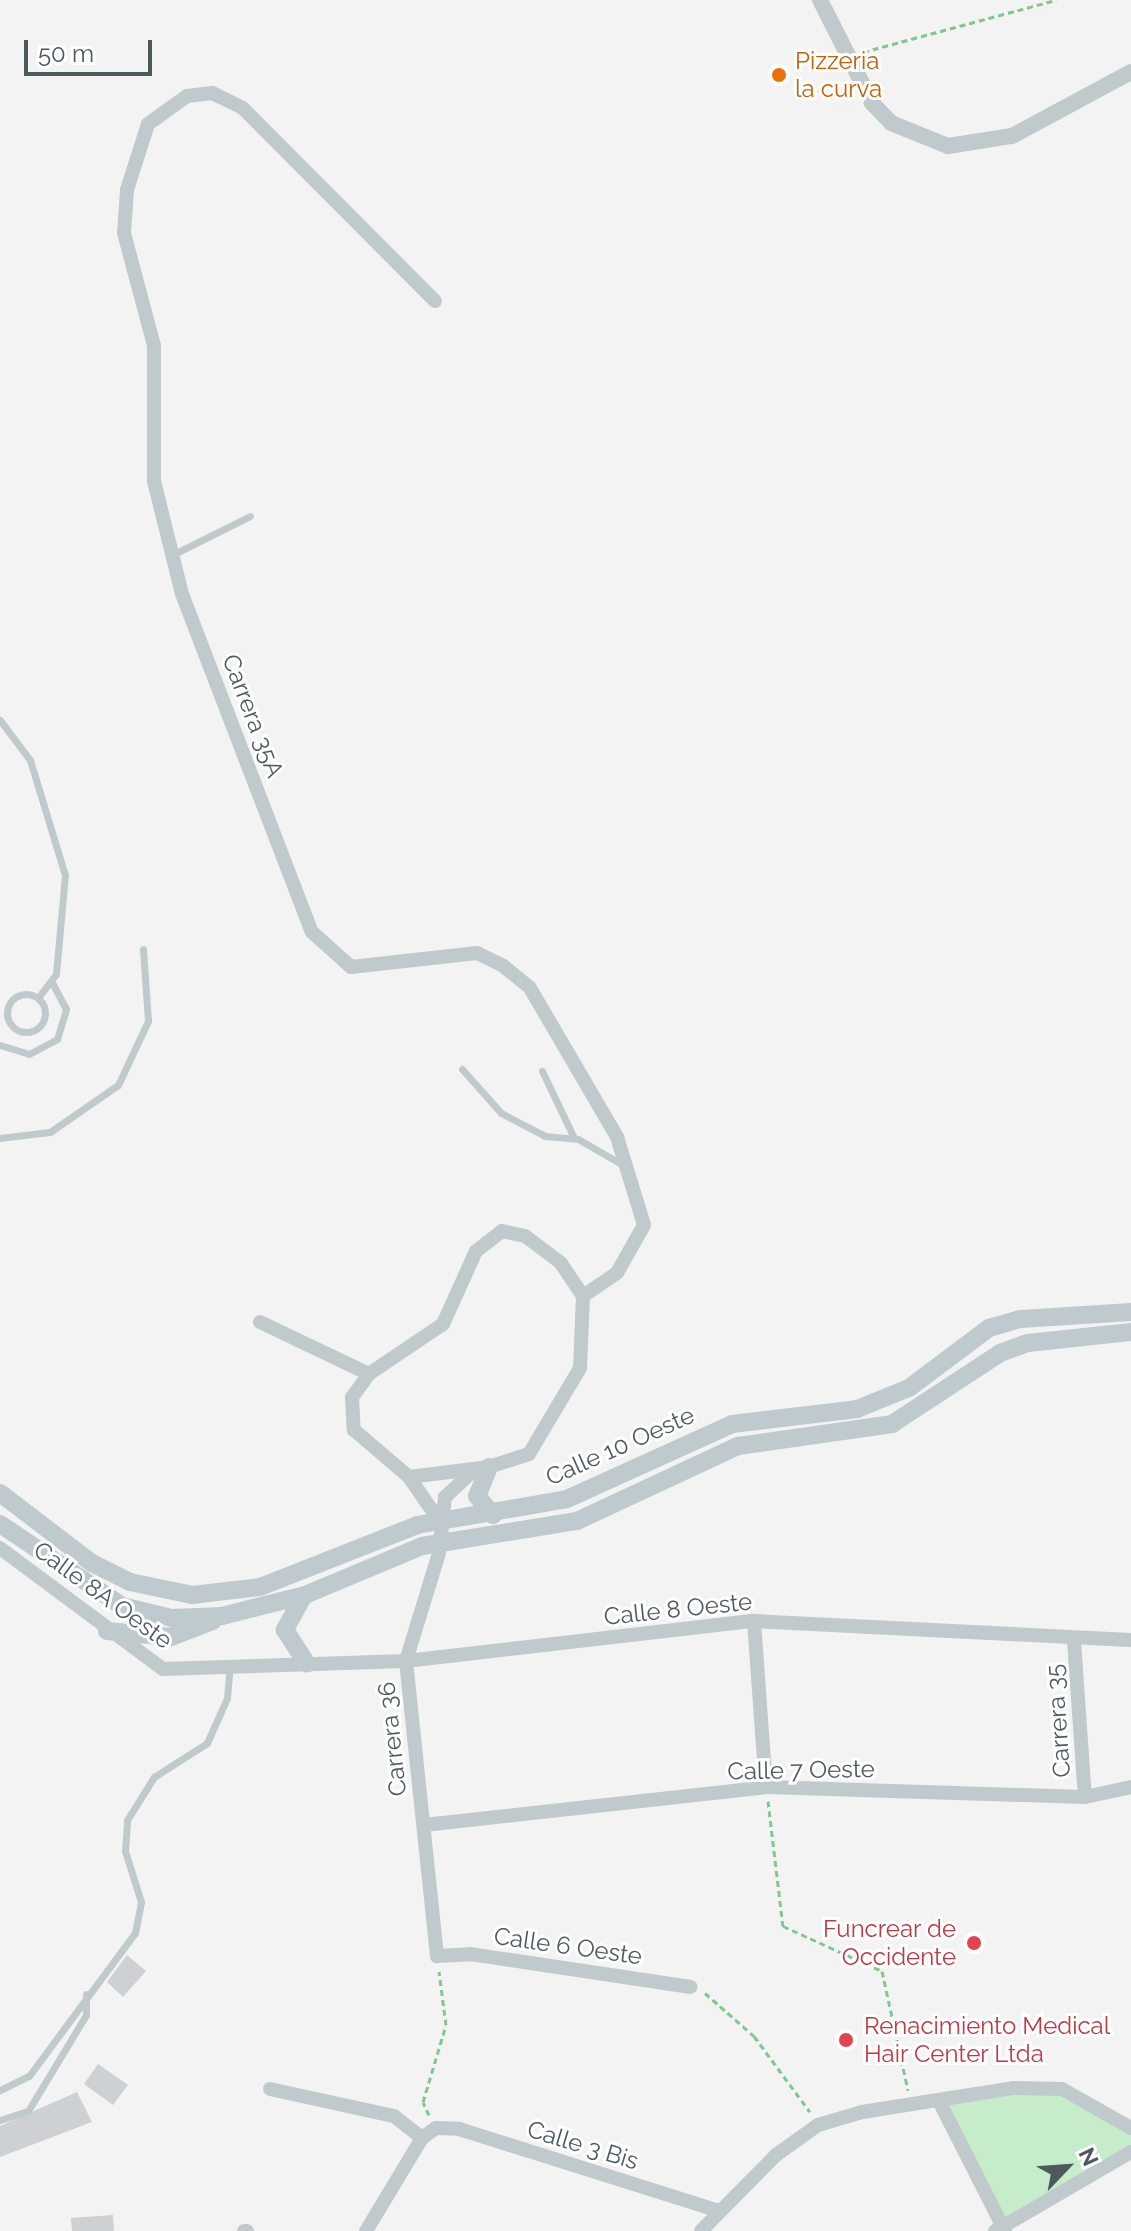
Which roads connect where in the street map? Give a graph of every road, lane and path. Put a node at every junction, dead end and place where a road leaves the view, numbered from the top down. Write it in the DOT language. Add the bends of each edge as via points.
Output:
graph roads {
  1 [pos="820,0"];
  2 [pos="1056,0"];
  3 [pos="844,57"];
  4 [pos="1131,72"];
  5 [pos="435,301"];
  6 [pos="250,516"];
  7 [pos="170,556"];
  8 [pos="0,720"];
  9 [pos="143,949"];
  10 [pos="51,981"];
  11 [pos="38,998"];
  12 [pos="4,1020"];
  13 [pos="0,1045"];
  14 [pos="462,1069"];
  15 [pos="542,1071"];
  16 [pos="0,1138"];
  17 [pos="574,1138"];
  18 [pos="631,1169"];
  19 [pos="583,1296"];
  20 [pos="1131,1312"];
  21 [pos="260,1322"];
  22 [pos="1131,1332"];
  23 [pos="369,1374"];
  24 [pos="489,1467"];
  25 [pos="409,1477"];
  26 [pos="0,1493"];
  27 [pos="493,1515"];
  28 [pos="440,1522"];
  29 [pos="0,1524"];
  30 [pos="439,1544"];
  31 [pos="0,1548"];
  32 [pos="305,1595"];
  33 [pos="222,1616"];
  34 [pos="754,1621"];
  35 [pos="107,1631"];
  36 [pos="1131,1640"];
  37 [pos="1074,1641"];
  38 [pos="406,1661"];
  39 [pos="307,1664"];
  40 [pos="230,1666"];
  41 [pos="766,1787"];
  42 [pos="1131,1787"];
  43 [pos="1085,1797"];
  44 [pos="424,1825"];
  45 [pos="437,1956"];
  46 [pos="691,1987"];
  47 [pos="87,1991"];
  48 [pos="270,2089"];
  49 [pos="0,2090"];
  50 [pos="939,2101"];
  51 [pos="911,2105"];
  52 [pos="0,2120"];
  53 [pos="818,2125"];
  54 [pos="436,2128"];
  55 [pos="1131,2128"];
  56 [pos="422,2138"];
  57 [pos="1131,2152"];
  58 [pos="716,2210"];
  59 [pos="1001,2230"];
  60 [pos="366,2231"];
  61 [pos="701,2231"];
  1 -- 3 [label="street"];
  2 -- 3 [label="path"];
  3 -- 4 [label="street" via="891,123 948,146 1012,136"];
  5 -- 7 [label="street, Carrera 35A" via="243,108 212,93 163,108 136,152 124,233 154,346 154,481"];
  6 -- 7 [label="lane"];
  7 -- 18 [label="street, Carrera 35A" via="312,932 351,967 477,953 502,965 530,988"];
  8 -- 10 [label="lane" via="30,760 65,875 64,925"];
  9 -- 16 [label="lane" via="148,1021 118,1085 50,1132"];
  10 -- 11 [label="lane"];
  10 -- 13 [label="lane" via="66,1009 57,1039 29,1054"];
  11 -- 12 [label="lane" via="14,998"];
  11 -- 12 [label="lane" via="46,1014 34,1032 23,1033"];
  14 -- 17 [label="lane" via="491,1106 545,1136"];
  15 -- 17 [label="lane"];
  17 -- 18 [label="lane"];
  18 -- 19 [label="street, Carrera 35A" via="644,1225 635,1252"];
  19 -- 23 [label="street" via="561,1263 525,1236 502,1231 468,1262 443,1324"];
  19 -- 24 [label="street" via="580,1368 529,1454"];
  20 -- 27 [label="main road, Calle 10 Oeste" via="1021,1319 989,1328 909,1388 857,1409 732,1424 567,1499"];
  21 -- 23 [label="street"];
  22 -- 30 [label="main road, Calle 10 Oeste" via="1028,1343 1000,1353 892,1424 738,1446 577,1521"];
  23 -- 25 [label="street" via="352,1397 354,1430"];
  24 -- 25 [label="street"];
  24 -- 27 [label="main road" via="477,1488"];
  24 -- 28 [label="street, Carrera 36" via="453,1486"];
  25 -- 28 [label="street"];
  26 -- 28 [label="main road, Calle 10 Oeste" via="92,1563 175,1594 260,1587 385,1535"];
  27 -- 28 [label="main road, Calle 10 Oeste"];
  28 -- 30 [label="street, Carrera 36"];
  29 -- 33 [label="main road, Calle 10 Oeste" via="122,1606 172,1618"];
  30 -- 32 [label="main road, Calle 10 Oeste" via="392,1555"];
  30 -- 38 [label="street, Carrera 36"];
  31 -- 35 [label="street, Calle 8A Oeste"];
  32 -- 33 [label="main road, Calle 10 Oeste"];
  32 -- 39 [label="main road" via="285,1630"];
  33 -- 35 [label="main road" via="171,1637"];
  34 -- 37 [label="street, Calle 8 Oeste"];
  34 -- 38 [label="street, Calle 8 Oeste"];
  34 -- 41 [label="street"];
  35 -- 40 [label="street, Calle 8A Oeste" via="163,1669"];
  36 -- 37 [label="street, Calle 8 Oeste"];
  37 -- 43 [label="street, Carrera 35"];
  38 -- 39 [label="street, Calle 8 Oeste"];
  38 -- 44 [label="street, Carrera 36"];
  39 -- 40 [label="street, Calle 8 Oeste"];
  40 -- 47 [label="lane" via="227,1698 207,1743 154,1777 127,1820 125,1851 141,1918"];
  41 -- 43 [label="street, Calle 7 Oeste"];
  41 -- 44 [label="street, Calle 7 Oeste"];
  41 -- 51 [label="path" via="783,1926 882,1971"];
  42 -- 43 [label="street, Calle 7 Oeste"];
  44 -- 45 [label="street, Carrera 36"];
  45 -- 46 [label="street, Calle 6 Oeste" via="470,1954"];
  45 -- 54 [label="path" via="446,2025 423,2102"];
  46 -- 53 [label="path" via="754,2036"];
  47 -- 49 [label="lane" via="29,2076"];
  47 -- 52 [label="lane" via="86,2015 28,2111"];
  48 -- 56 [label="street" via="394,2116"];
  50 -- 51 [label="street"];
  50 -- 55 [label="street" via="1014,2088 1062,2089"];
  50 -- 59 [label="street"];
  51 -- 53 [label="street"];
  53 -- 58 [label="street"];
  54 -- 56 [label="street"];
  54 -- 58 [label="street, Calle 3 Bis" via="459,2129"];
  56 -- 60 [label="street"];
  57 -- 59 [label="street"];
  58 -- 61 [label="street"];
}
